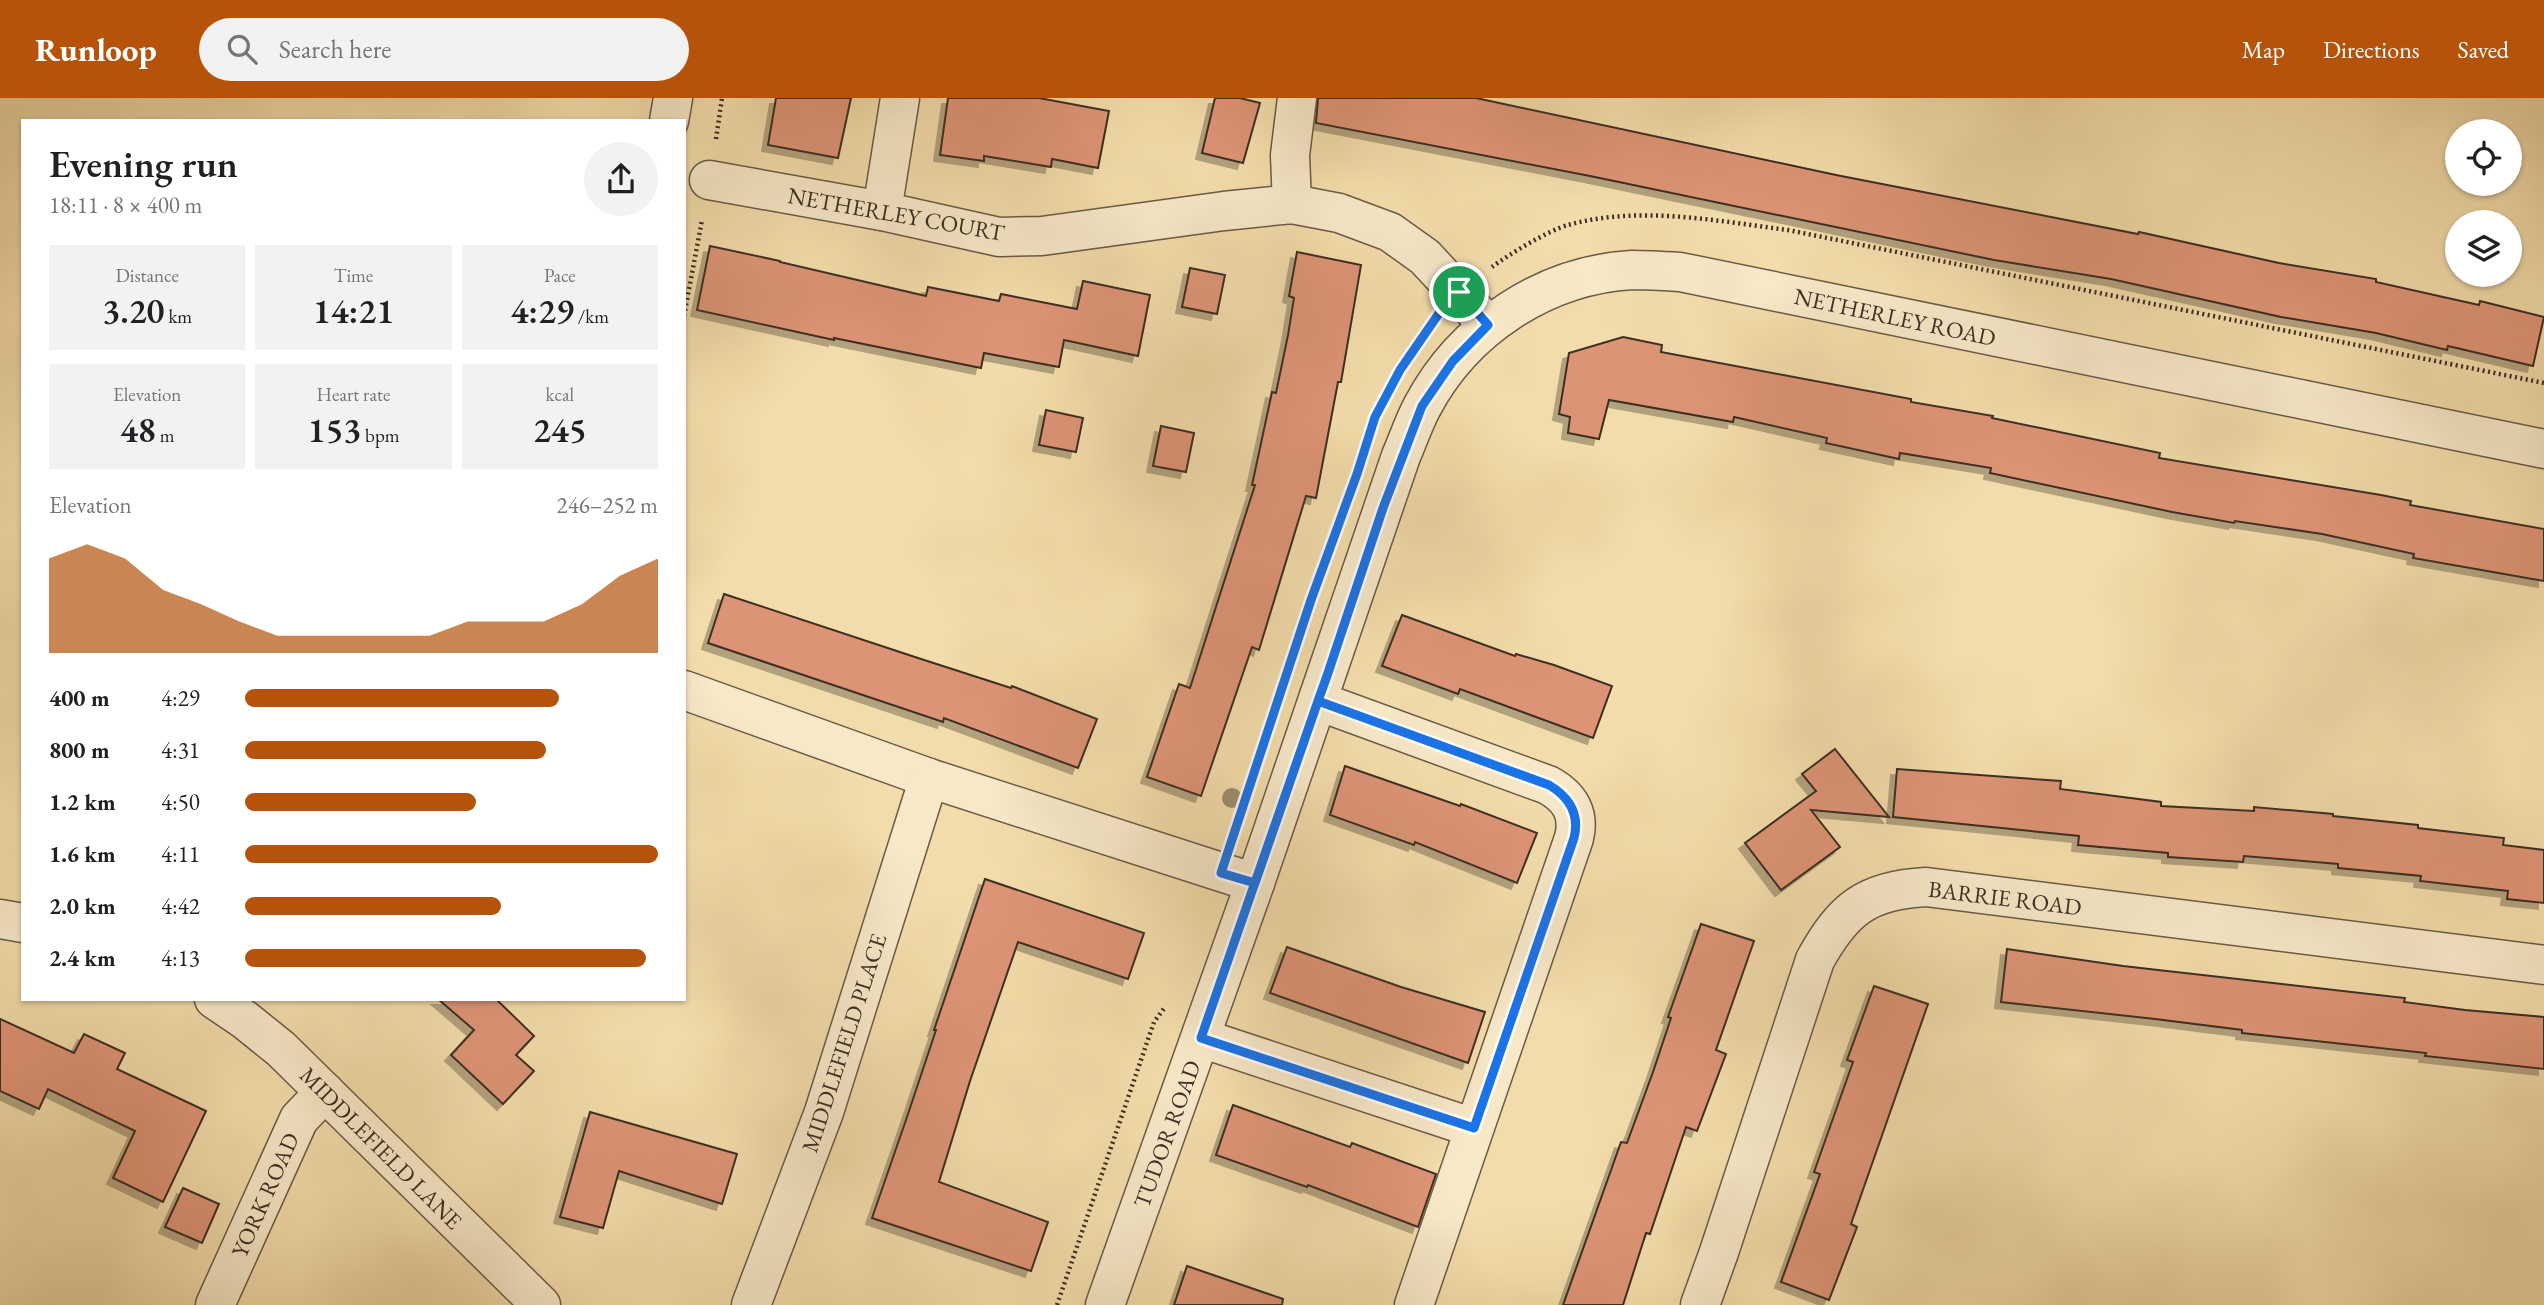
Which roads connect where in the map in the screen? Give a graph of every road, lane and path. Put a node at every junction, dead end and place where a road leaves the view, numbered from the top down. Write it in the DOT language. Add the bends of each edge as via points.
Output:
graph roads {
  1 [pos="673,98"];
  2 [pos="900,98"];
  3 [pos="1297,98"];
  4 [pos="669,119"];
  5 [pos="709,180"];
  6 [pos="1292,204"];
  7 [pos="882,211"];
  8 [pos="1459,292"];
  9 [pos="1488,325"];
  10 [pos="2544,383"];
  11 [pos="2544,449"];
  12 [pos="686,691"];
  13 [pos="1318,701"];
  14 [pos="929,778"];
  15 [pos="1255,883"];
  16 [pos="0,919"];
  17 [pos="21,923"];
  18 [pos="2544,965"];
  19 [pos="217,1001"];
  20 [pos="1169,1001"];
  21 [pos="1201,1038"];
  22 [pos="325,1092"];
  23 [pos="1474,1128"];
  24 [pos="215,1305"];
  25 [pos="541,1305"];
  26 [pos="751,1305"];
  27 [pos="1057,1305"];
  28 [pos="1105,1305"];
  29 [pos="1414,1305"];
  30 [pos="1700,1305"];
  1 -- 4 [label="street"];
  2 -- 7 [label="street"];
  3 -- 6 [label="street" via="1290,155"];
  5 -- 7 [label="street, NETHERLEY COURT"];
  6 -- 7 [label="street, NETHERLEY COURT" via="1042,236 957,228"];
  6 -- 8 [label="street" via="1339,213 1391,232 1425,257"];
  8 -- 9 [label="street"];
  8 -- 10 [label="path" via="1500,261 1565,226 1605,217 1681,216 1788,230"];
  9 -- 11 [label="street, NETHERLEY ROAD" via="1534,296 1584,278 1631,270 1680,272"];
  9 -- 13 [label="street, NETHERLEY ROAD" via="1453,361 1422,406"];
  12 -- 14 [label="street"];
  13 -- 15 [label="street, TUDOR ROAD"];
  13 -- 23 [label="street" via="1549,785 1574,811 1574,838"];
  14 -- 15 [label="street"];
  14 -- 26 [label="street, MIDDLEFIELD PLACE" via="824,1112"];
  15 -- 21 [label="street, TUDOR ROAD"];
  16 -- 17 [label="street"];
  18 -- 30 [label="street, BARRIE ROAD" via="1926,887 1901,888 1862,901 1828,936 1815,960"];
  19 -- 22 [label="street, MIDDLEFIELD LANE" via="281,1049"];
  20 -- 27 [label="path" via="1154,1022"];
  21 -- 23 [label="street"];
  21 -- 28 [label="street, TUDOR ROAD"];
  22 -- 24 [label="street, YORK ROAD" via="299,1119"];
  22 -- 25 [label="street, MIDDLEFIELD LANE"];
  23 -- 29 [label="street"];
}
